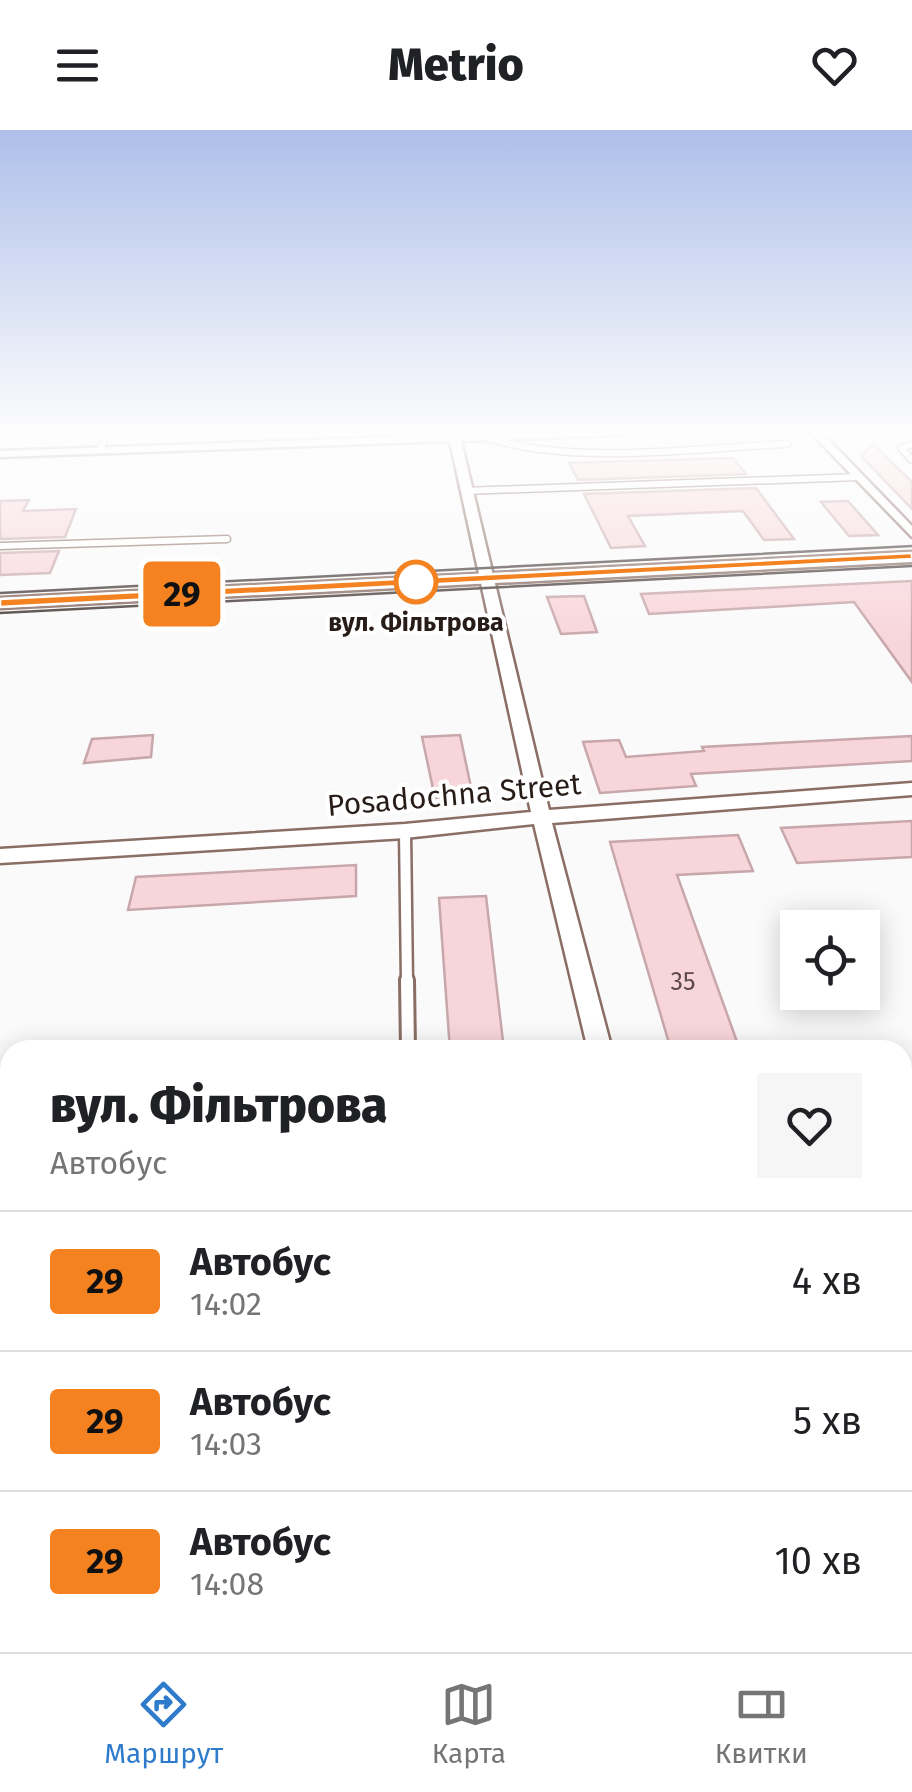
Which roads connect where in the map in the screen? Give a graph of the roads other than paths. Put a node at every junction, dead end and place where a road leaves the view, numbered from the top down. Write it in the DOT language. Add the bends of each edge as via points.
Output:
graph roads {
  1 [pos="467,502"];
  2 [pos="882,502"];
  3 [pos="912,533"];
  4 [pos="227,539"];
  5 [pos="0,546"];
  6 [pos="912,557"];
  7 [pos="484,578"];
  8 [pos="0,603"];
  9 [pos="912,790"];
  10 [pos="541,817"];
  11 [pos="405,831"];
  12 [pos="0,856"];
  13 [pos="408,1040"];
  14 [pos="597,1040"];
  1 -- 7 [label="street"];
  2 -- 3 [label="street"];
  4 -- 5 [label="lane"];
  6 -- 7 [label="street"];
  7 -- 8 [label="street"];
  7 -- 10 [label="street"];
  9 -- 10 [label="street, Posadochna Street"];
  10 -- 11 [label="street, Posadochna Street"];
  10 -- 14 [label="street"];
  11 -- 12 [label="street, Posadochna Street"];
  11 -- 13 [label="lane"];
}
